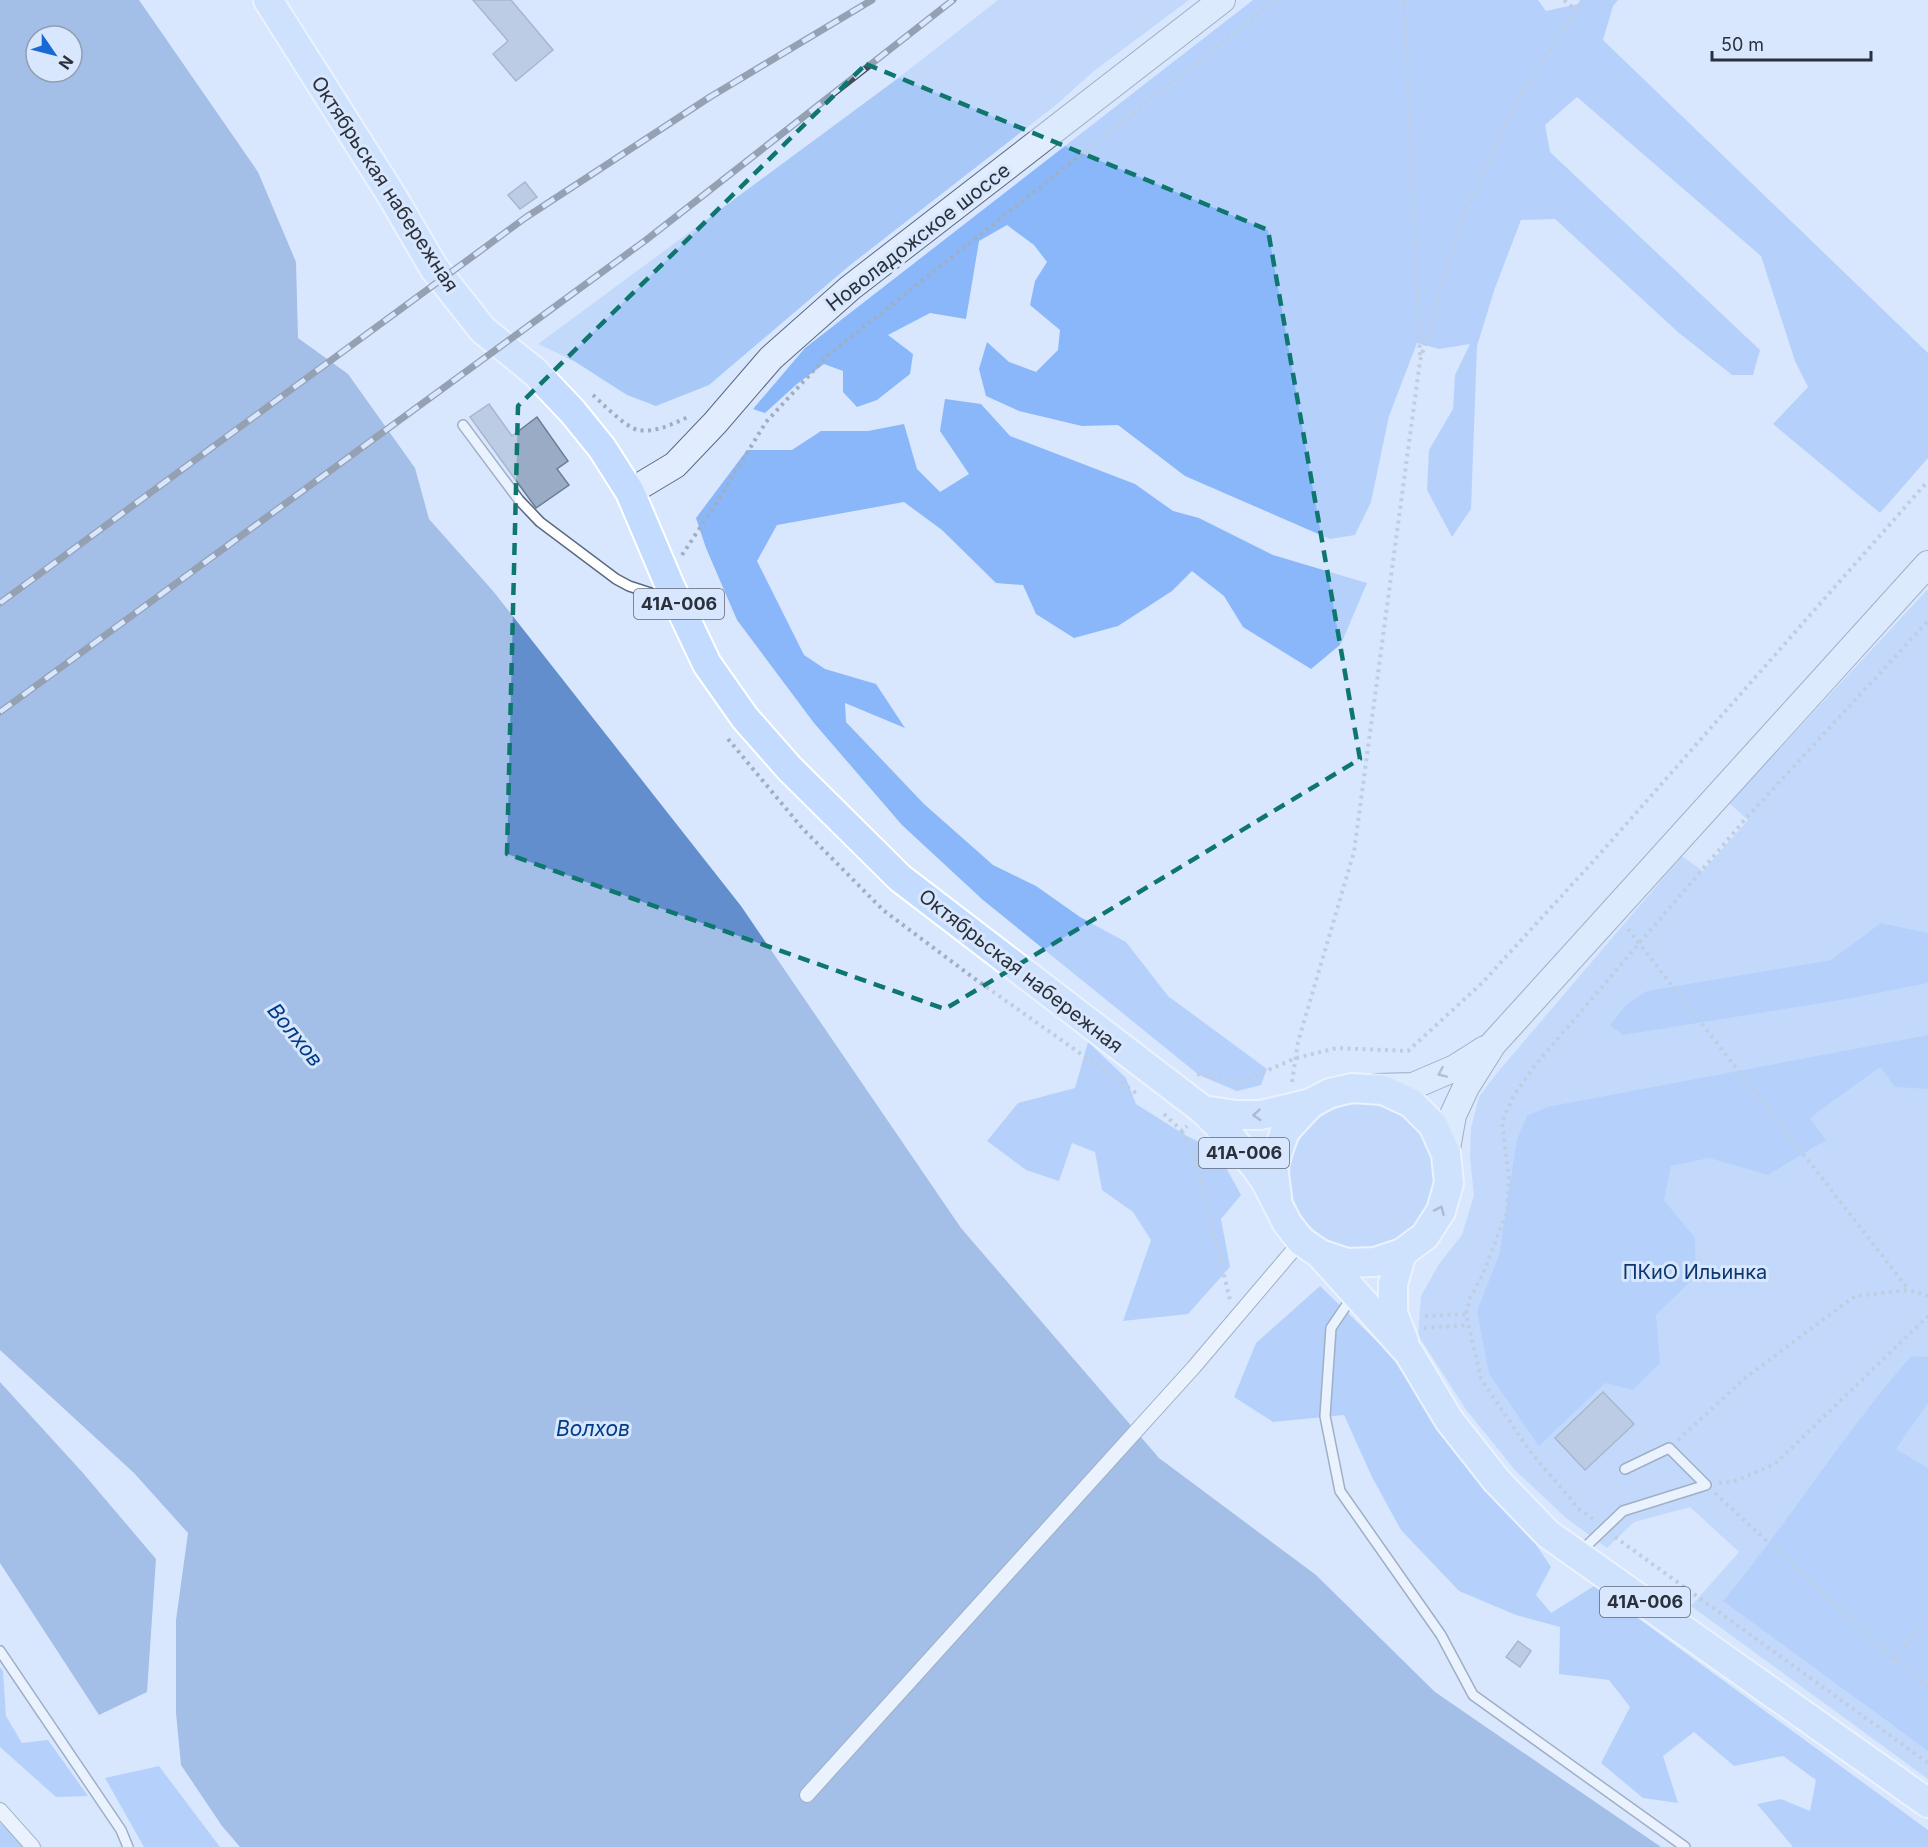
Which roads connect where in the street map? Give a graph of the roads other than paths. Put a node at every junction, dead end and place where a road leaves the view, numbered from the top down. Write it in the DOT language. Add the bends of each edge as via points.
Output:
graph roads {
  1 [pos="268,0"];
  2 [pos="1222,0"];
  3 [pos="463,425"];
  4 [pos="630,492"];
  5 [pos="1928,564"];
  6 [pos="677,601"];
  7 [pos="1493,1044"];
  8 [pos="1352,1088"];
  9 [pos="1299,1107"];
  10 [pos="1203,1110"];
  11 [pos="1446,1154"];
  12 [pos="1277,1203"];
  13 [pos="1311,1247"];
  14 [pos="1402,1253"];
  15 [pos="1355,1292"];
  16 [pos="1404,1341"];
  17 [pos="1624,1469"];
  18 [pos="1577,1554"];
  19 [pos="0,1651"];
  20 [pos="807,1795"];
  21 [pos="1928,1803"];
  22 [pos="0,1810"];
  23 [pos="33,1847"];
  24 [pos="128,1847"];
  25 [pos="1685,1847"];
  1 -- 4 [label="main road, Октябрьская набережная / 41А-006" via="434,268 483,330 535,372 572,411"];
  2 -- 4 [label="main road, Новоладожское шоссе" via="850,288 771,358 675,465"];
  3 -- 6 [label="lane" via="540,522 616,579"];
  4 -- 6 [label="main road, Октябрьская набережная / 41А-006"];
  5 -- 7 [label="main road"];
  6 -- 10 [label="main road, Октябрьская набережная / 41А-006" via="707,664 746,718 849,829 900,878"];
  7 -- 8 [label="main road, one-way" via="1455,1068 1413,1086"];
  7 -- 11 [label="main road" via="1453,1115"];
  8 -- 9 [label="main road"];
  8 -- 11 [label="main road" via="1383,1090 1411,1103 1434,1125"];
  9 -- 10 [label="main road, one-way" via="1252,1115"];
  9 -- 12 [label="main road" via="1285,1131 1273,1166"];
  10 -- 12 [label="main road, Октябрьская набережная / 41А-006" via="1255,1166"];
  14 -- 11 [label="main road, one-way" via="1425,1236 1441,1211 1449,1183"];
  12 -- 13 [label="main road, Октябрьская набережная / 41А-006" via="1287,1223"];
  13 -- 14 [label="main road" via="1347,1263 1375,1263"];
  13 -- 15 [label="main road, Октябрьская набережная / 41А-006"];
  13 -- 20 [label="street" via="1235,1319"];
  14 -- 16 [label="main road" via="1393,1284 1393,1313"];
  15 -- 16 [label="main road, Октябрьская набережная / 41А-006"];
  15 -- 25 [label="lane" via="1330,1328 1325,1416 1340,1491 1441,1635 1473,1695"];
  16 -- 18 [label="main road, Октябрьская набережная / 41А-006" via="1449,1420 1497,1481 1548,1534"];
  17 -- 18 [label="lane" via="1669,1448 1706,1485 1623,1511"];
  18 -- 21 [label="main road, Октябрьская набережная / 41А-006"];
  19 -- 24 [label="lane" via="121,1830"];
  22 -- 23 [label="street"];
}
